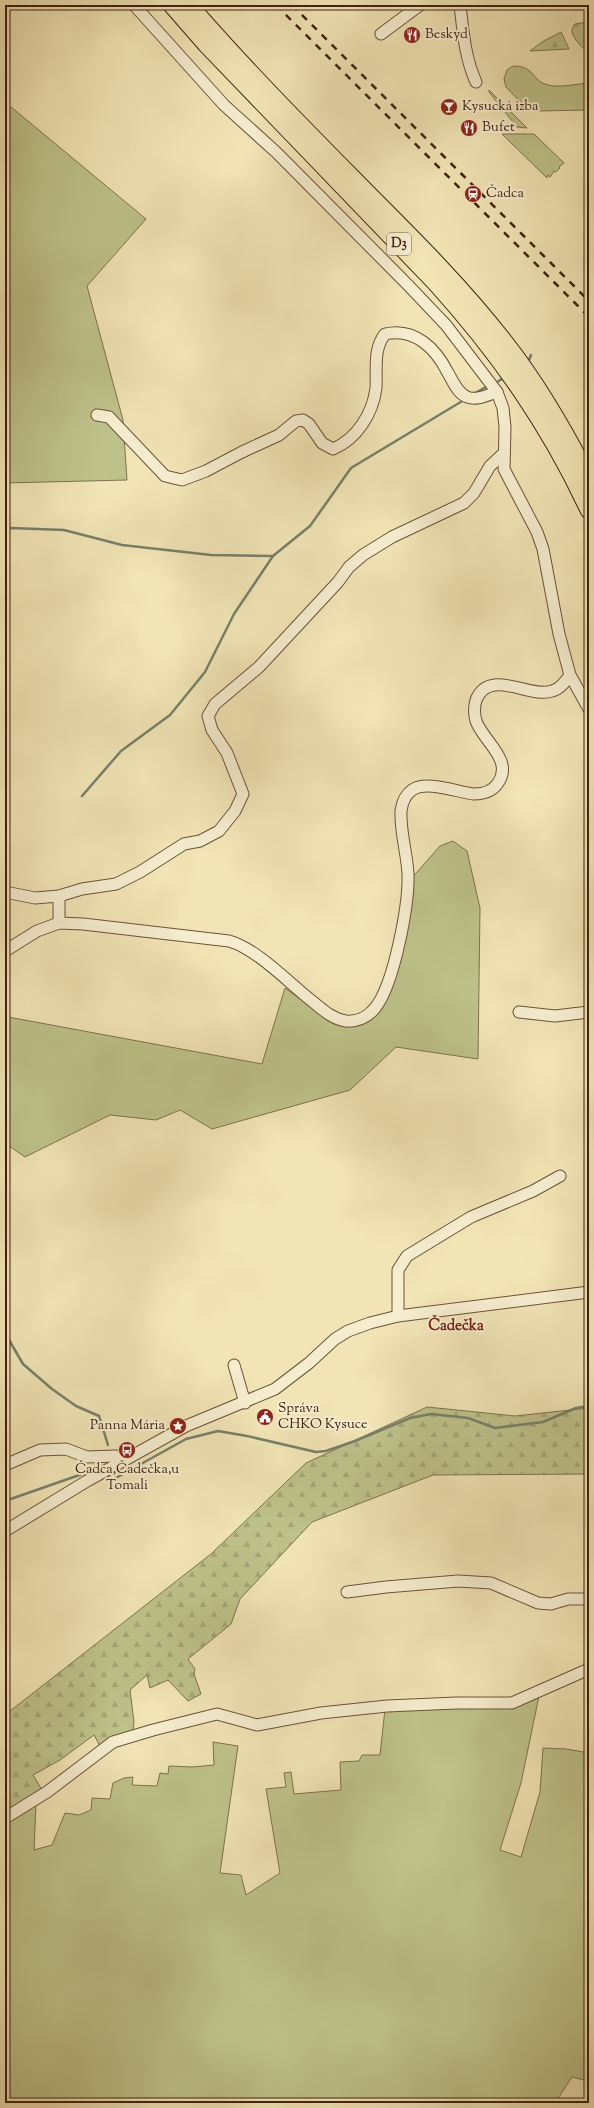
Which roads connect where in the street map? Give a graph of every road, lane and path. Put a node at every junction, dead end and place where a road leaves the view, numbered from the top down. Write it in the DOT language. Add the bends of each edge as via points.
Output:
graph roads {
  1 [pos="134,5"];
  2 [pos="172,5"];
  3 [pos="189,5"];
  4 [pos="420,5"];
  5 [pos="460,5"];
  6 [pos="381,34"];
  7 [pos="476,82"];
  8 [pos="497,392"];
  9 [pos="97,415"];
  10 [pos="504,453"];
  11 [pos="589,479"];
  12 [pos="589,510"];
  13 [pos="570,675"];
  14 [pos="589,710"];
  15 [pos="5,892"];
  16 [pos="59,896"];
  17 [pos="59,923"];
  18 [pos="5,951"];
  19 [pos="519,1012"];
  20 [pos="589,1012"];
  21 [pos="560,1176"];
  22 [pos="589,1292"];
  23 [pos="398,1316"];
  24 [pos="234,1365"];
  25 [pos="245,1403"];
  26 [pos="124,1461"];
  27 [pos="5,1465"];
  28 [pos="5,1531"];
  29 [pos="347,1592"];
  30 [pos="589,1599"];
  31 [pos="589,1669"];
  32 [pos="5,1818"];
  1 -- 8 [label="street" via="224,105 276,152 446,325"];
  2 -- 12 [label="highway, D3" via="206,44 469,320 503,363 534,409"];
  3 -- 11 [label="highway, D3" via="480,311 541,395"];
  4 -- 6 [label="street"];
  5 -- 7 [label="street" via="467,52"];
  8 -- 9 [label="street" via="478,399 467,397 457,388 445,365 429,345 408,334 385,334 377,349 376,387 372,406 356,432 343,444 333,448 327,446 309,424 303,420 296,421 279,435 182,480 165,476 109,417"];
  8 -- 10 [label="street" via="503,408"];
  10 -- 13 [label="street" via="507,478 531,519 543,549 559,634"];
  10 -- 16 [label="street" via="490,466 474,493 464,503 392,536 362,555 259,667 215,704 208,716 212,730 227,753 243,794 235,811 219,831 200,841 184,844 116,884 82,889"];
  13 -- 14 [label="street"];
  13 -- 17 [label="street" via="560,687 551,692 538,692 500,684 485,690 478,697 474,708 476,721 501,762 500,780 492,790 474,794 427,785 413,789 407,795 401,809 408,874 403,923 397,952 382,996 376,1007 366,1016 349,1021 332,1016 239,944"];
  15 -- 16 [label="street" via="35,898"];
  16 -- 17 [label="street"];
  17 -- 18 [label="street" via="37,931"];
  19 -- 20 [label="street" via="555,1016"];
  21 -- 23 [label="street" via="533,1191 471,1217 407,1256 398,1270"];
  22 -- 23 [label="street"];
  23 -- 25 [label="street" via="348,1331 335,1339 288,1381"];
  24 -- 25 [label="street"];
  25 -- 26 [label="street" via="216,1412 186,1426"];
  26 -- 27 [label="street" via="116,1456 87,1457 66,1449 40,1450"];
  26 -- 28 [label="street"];
  29 -- 30 [label="street" via="458,1581 491,1583 538,1602 551,1604 568,1599"];
  31 -- 32 [label="street" via="512,1704 456,1702 387,1706 321,1713 257,1725 217,1714 153,1730 113,1742 47,1792"];
}
